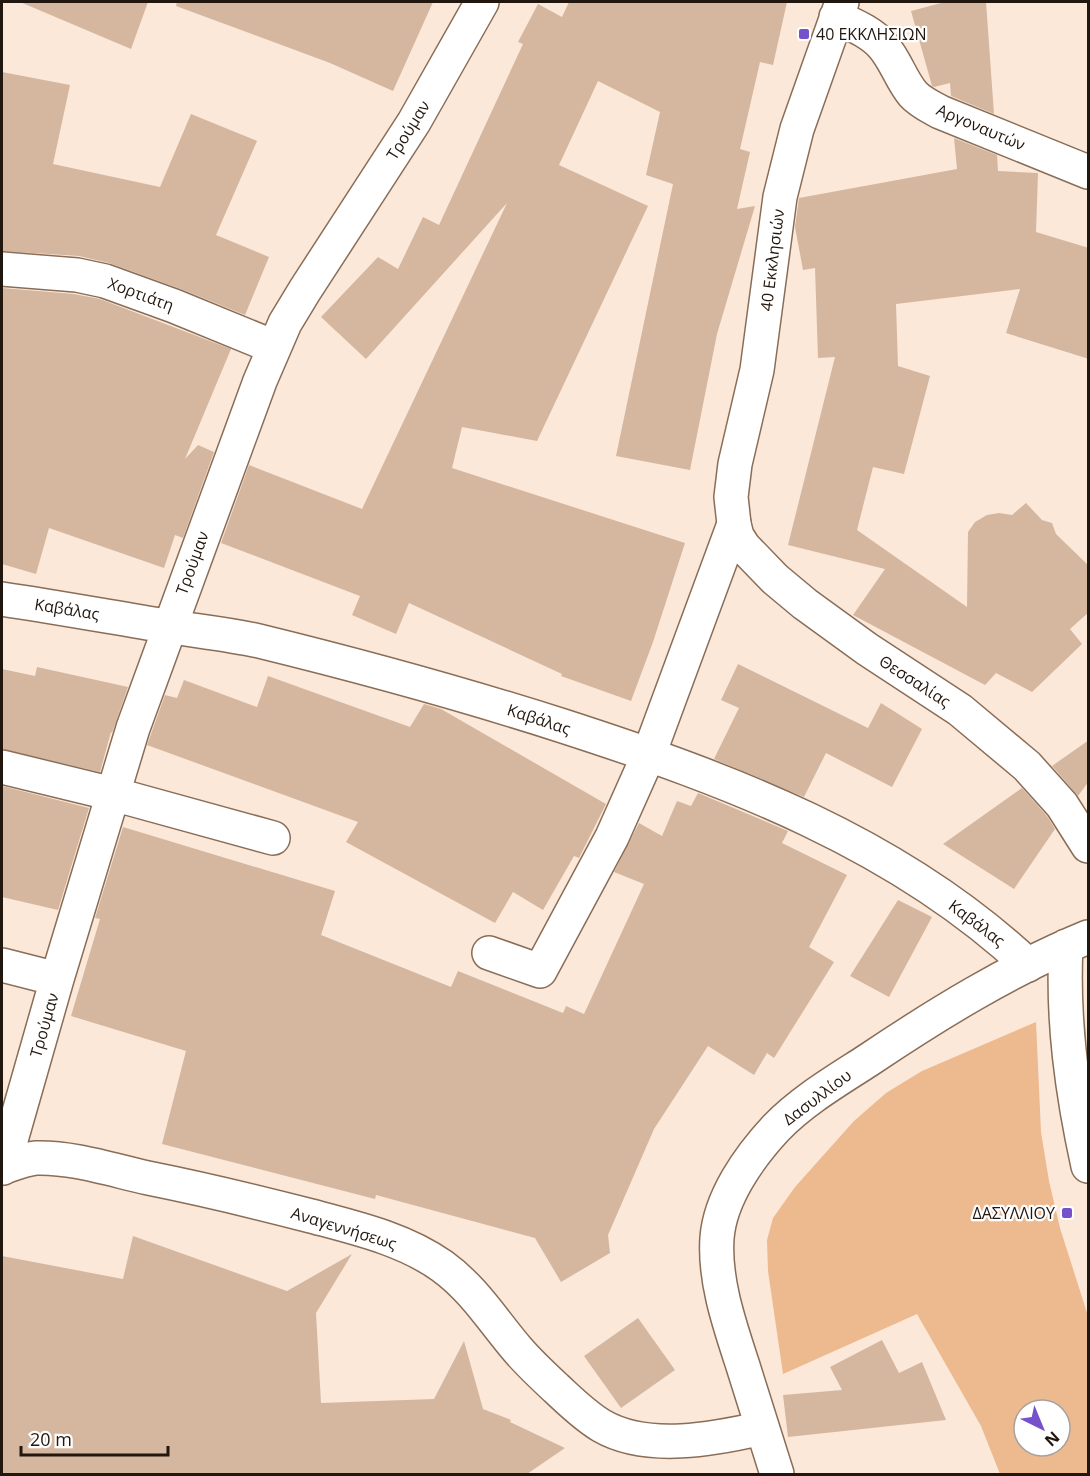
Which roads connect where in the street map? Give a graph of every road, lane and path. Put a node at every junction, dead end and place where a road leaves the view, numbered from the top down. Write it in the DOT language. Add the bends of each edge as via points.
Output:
graph roads {
  1 [pos="482,2"];
  2 [pos="839,9"];
  3 [pos="1089,172"];
  4 [pos="2,269"];
  5 [pos="274,347"];
  6 [pos="734,524"];
  7 [pos="2,599"];
  8 [pos="168,626"];
  9 [pos="649,754"];
  10 [pos="2,767"];
  11 [pos="113,794"];
  12 [pos="273,838"];
  13 [pos="1089,846"];
  14 [pos="1077,941"];
  15 [pos="489,953"];
  16 [pos="2,965"];
  17 [pos="1028,965"];
  18 [pos="57,979"];
  19 [pos="1089,1166"];
  20 [pos="2,1168"];
  21 [pos="762,1428"];
  22 [pos="777,1474"];
  1 -- 5 [label="street, Τρούμαν" via="414,122 331,247"];
  2 -- 3 [label="street, Αργοναυτών" via="878,41 913,94 923,102"];
  2 -- 6 [label="street, 40 Εκκλησιών" via="797,129 780,197 757,370 735,464 731,498"];
  4 -- 5 [label="street, Χορτιάτη" via="105,281"];
  5 -- 8 [label="street, Τρούμαν"];
  6 -- 9 [label="street"];
  6 -- 13 [label="street, Θεσσαλίας" via="744,547 805,604 960,710 1028,766 1062,805"];
  7 -- 8 [label="street, Καβάλας"];
  8 -- 9 [label="street, Καβάλας" via="256,640 388,674"];
  8 -- 11 [label="street, Τρούμαν"];
  9 -- 15 [label="street" via="612,837 540,971"];
  9 -- 17 [label="street, Καβάλας" via="787,808 862,847 973,918"];
  10 -- 11 [label="street"];
  11 -- 12 [label="street"];
  11 -- 18 [label="street, Τρούμαν"];
  14 -- 17 [label="street, Δασυλλίου"];
  14 -- 19 [label="street" via="1064,991 1066,1038"];
  16 -- 18 [label="street"];
  17 -- 21 [label="street, Δασυλλίου" via="919,1027 811,1099 777,1128 734,1186 718,1231 717,1262 728,1318"];
  18 -- 20 [label="street, Τρούμαν"];
  20 -- 21 [label="street, Αναγεννήσεως" via="36,1158 78,1163 237,1196 386,1238 441,1265 458,1279 528,1361 574,1405 604,1426 651,1439 690,1441"];
  21 -- 22 [label="street, Δασυλλίου"];
}
